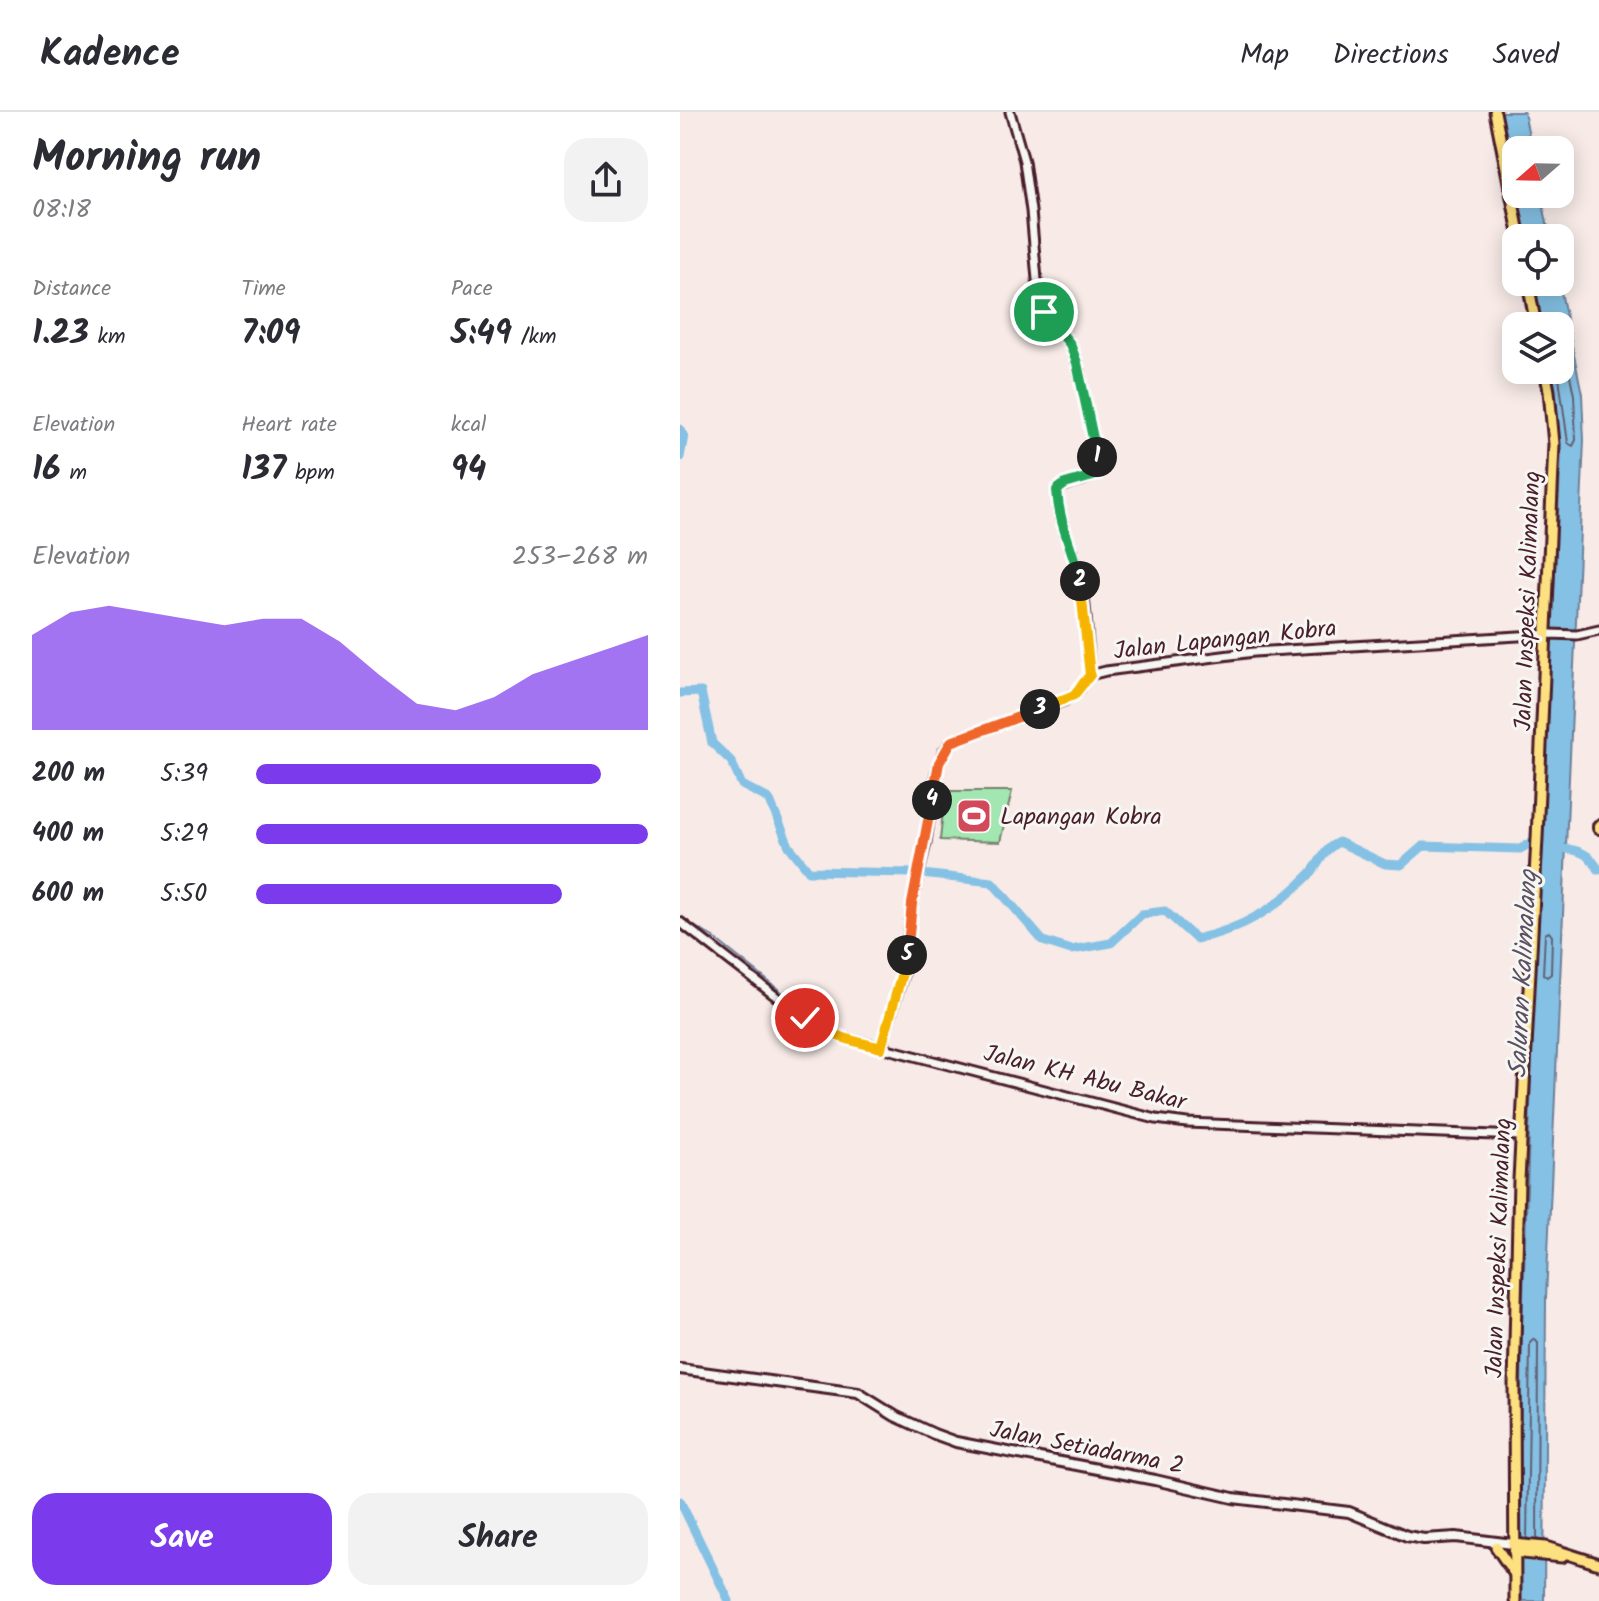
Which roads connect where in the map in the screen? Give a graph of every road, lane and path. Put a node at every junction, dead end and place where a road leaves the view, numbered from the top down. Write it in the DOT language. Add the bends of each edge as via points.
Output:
graph roads {
  1 [pos="1010,112"];
  2 [pos="1495,112"];
  3 [pos="1517,224"];
  4 [pos="1548,384"];
  5 [pos="1599,630"];
  6 [pos="1548,634"];
  7 [pos="1090,675"];
  8 [pos="680,922"];
  9 [pos="881,1048"];
  10 [pos="1521,1136"];
  11 [pos="680,1369"];
  12 [pos="1494,1544"];
  13 [pos="1516,1548"];
  14 [pos="1599,1566"];
  15 [pos="1514,1573"];
  16 [pos="1515,1601"];
  1 -- 7 [label="street" via="1024,161 1038,291 1044,312 1070,344 1077,363 1099,466 1094,477 1057,490 1059,516 1081,588"];
  2 -- 3 [label="main road"];
  4 -- 6 [label="main road, Jalan Inspeksi Kalimalang" via="1554,444"];
  5 -- 6 [label="street, Jalan Lapangan Kobra"];
  6 -- 7 [label="street, Jalan Lapangan Kobra" via="1254,652"];
  6 -- 10 [label="main road, Jalan Inspeksi Kalimalang"];
  7 -- 9 [label="street, Jalan Lapangan Kobra" via="1064,701 946,747 936,773 903,975"];
  8 -- 9 [label="street, Jalan KH Abu Bakar" via="818,1029"];
  9 -- 10 [label="street, Jalan KH Abu Bakar" via="1171,1122"];
  10 -- 13 [label="main road, Jalan Inspeksi Kalimalang"];
  11 -- 12 [label="main road, Jalan Setiadarma 2" via="858,1393 895,1416 956,1442 1243,1500 1349,1512 1407,1536"];
  12 -- 13 [label="main road, Jalan Setiadarma 2"];
  12 -- 15 [label="main road"];
  13 -- 14 [label="main road, Jalan Setiadarma 2" via="1546,1550"];
  13 -- 15 [label="main road, Jalan Inspeksi Kalimalang"];
  15 -- 16 [label="main road, Jalan Inspeksi Kalimalang"];
}
